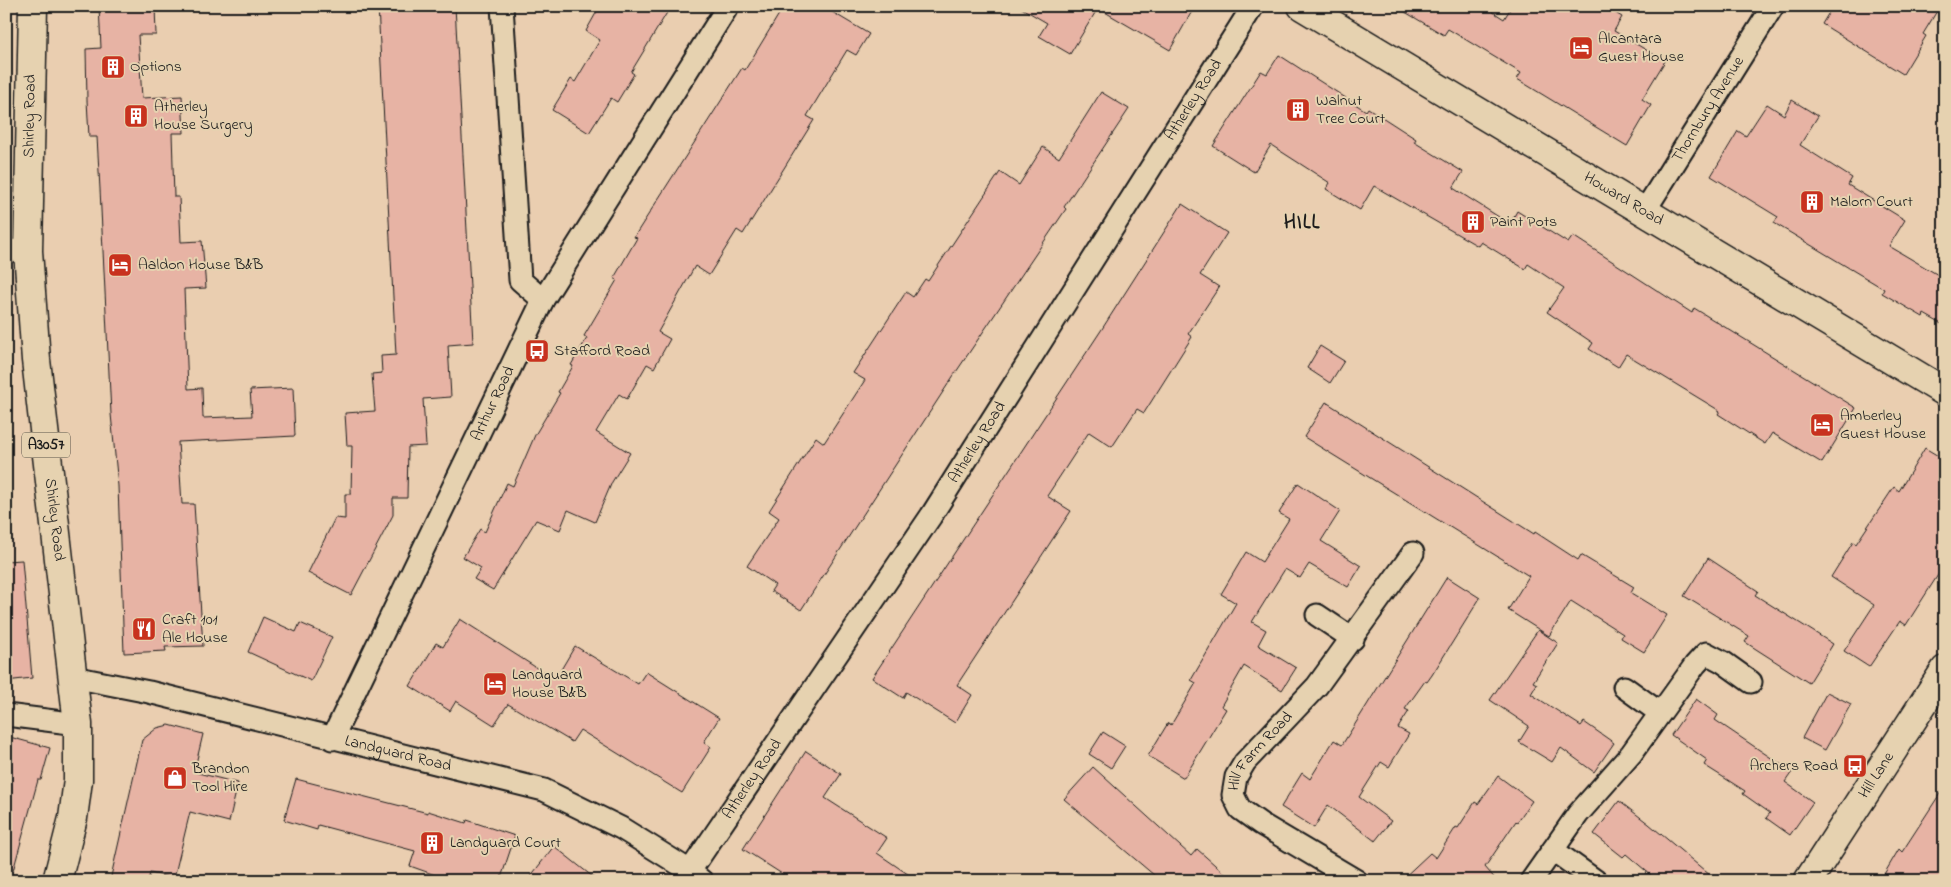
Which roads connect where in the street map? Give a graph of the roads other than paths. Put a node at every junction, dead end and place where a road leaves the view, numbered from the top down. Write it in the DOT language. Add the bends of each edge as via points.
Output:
graph roads {
  1 [pos="33,6"];
  2 [pos="502,6"];
  3 [pos="728,6"];
  4 [pos="1253,6"];
  5 [pos="1302,6"];
  6 [pos="1773,6"];
  7 [pos="1644,212"];
  8 [pos="17,251"];
  9 [pos="543,300"];
  10 [pos="1945,392"];
  11 [pos="1413,553"];
  12 [pos="1317,614"];
  13 [pos="1353,639"];
  14 [pos="1945,670"];
  15 [pos="73,677"];
  16 [pos="1751,682"];
  17 [pos="1624,687"];
  18 [pos="1660,713"];
  19 [pos="6,716"];
  20 [pos="78,724"];
  21 [pos="332,739"];
  22 [pos="1553,850"];
  23 [pos="696,876"];
  24 [pos="57,881"];
  25 [pos="1357,881"];
  26 [pos="1531,881"];
  27 [pos="1596,881"];
  28 [pos="1808,881"];
  1 -- 8 [label="street, Shirley Road / A3057"];
  2 -- 9 [label="street" via="520,280"];
  3 -- 9 [label="street, Arthur Road"];
  4 -- 23 [label="street, Atherley Road" via="931,516"];
  5 -- 7 [label="street, Howard Road"];
  6 -- 7 [label="street, Thornbury Avenue"];
  7 -- 10 [label="street, Howard Road"];
  8 -- 15 [label="street, Shirley Road / A3057" via="36,360"];
  9 -- 21 [label="street, Arthur Road"];
  11 -- 13 [label="street, Hill Farm Road"];
  12 -- 13 [label="street"];
  13 -- 25 [label="street, Hill Farm Road" via="1317,686 1245,762 1236,777 1233,795 1240,809 1261,824"];
  14 -- 28 [label="street, Hill Lane"];
  15 -- 20 [label="street, Shirley Road / A3057"];
  15 -- 21 [label="street, Landguard Road" via="150,692"];
  16 -- 18 [label="street" via="1706,653"];
  17 -- 18 [label="street"];
  18 -- 22 [label="street"];
  19 -- 20 [label="street"];
  20 -- 24 [label="street, Shirley Road / A3057" via="78,780 73,818"];
  21 -- 23 [label="street, Landguard Road" via="544,790 620,828"];
  22 -- 26 [label="street"];
  22 -- 27 [label="street"];
}
